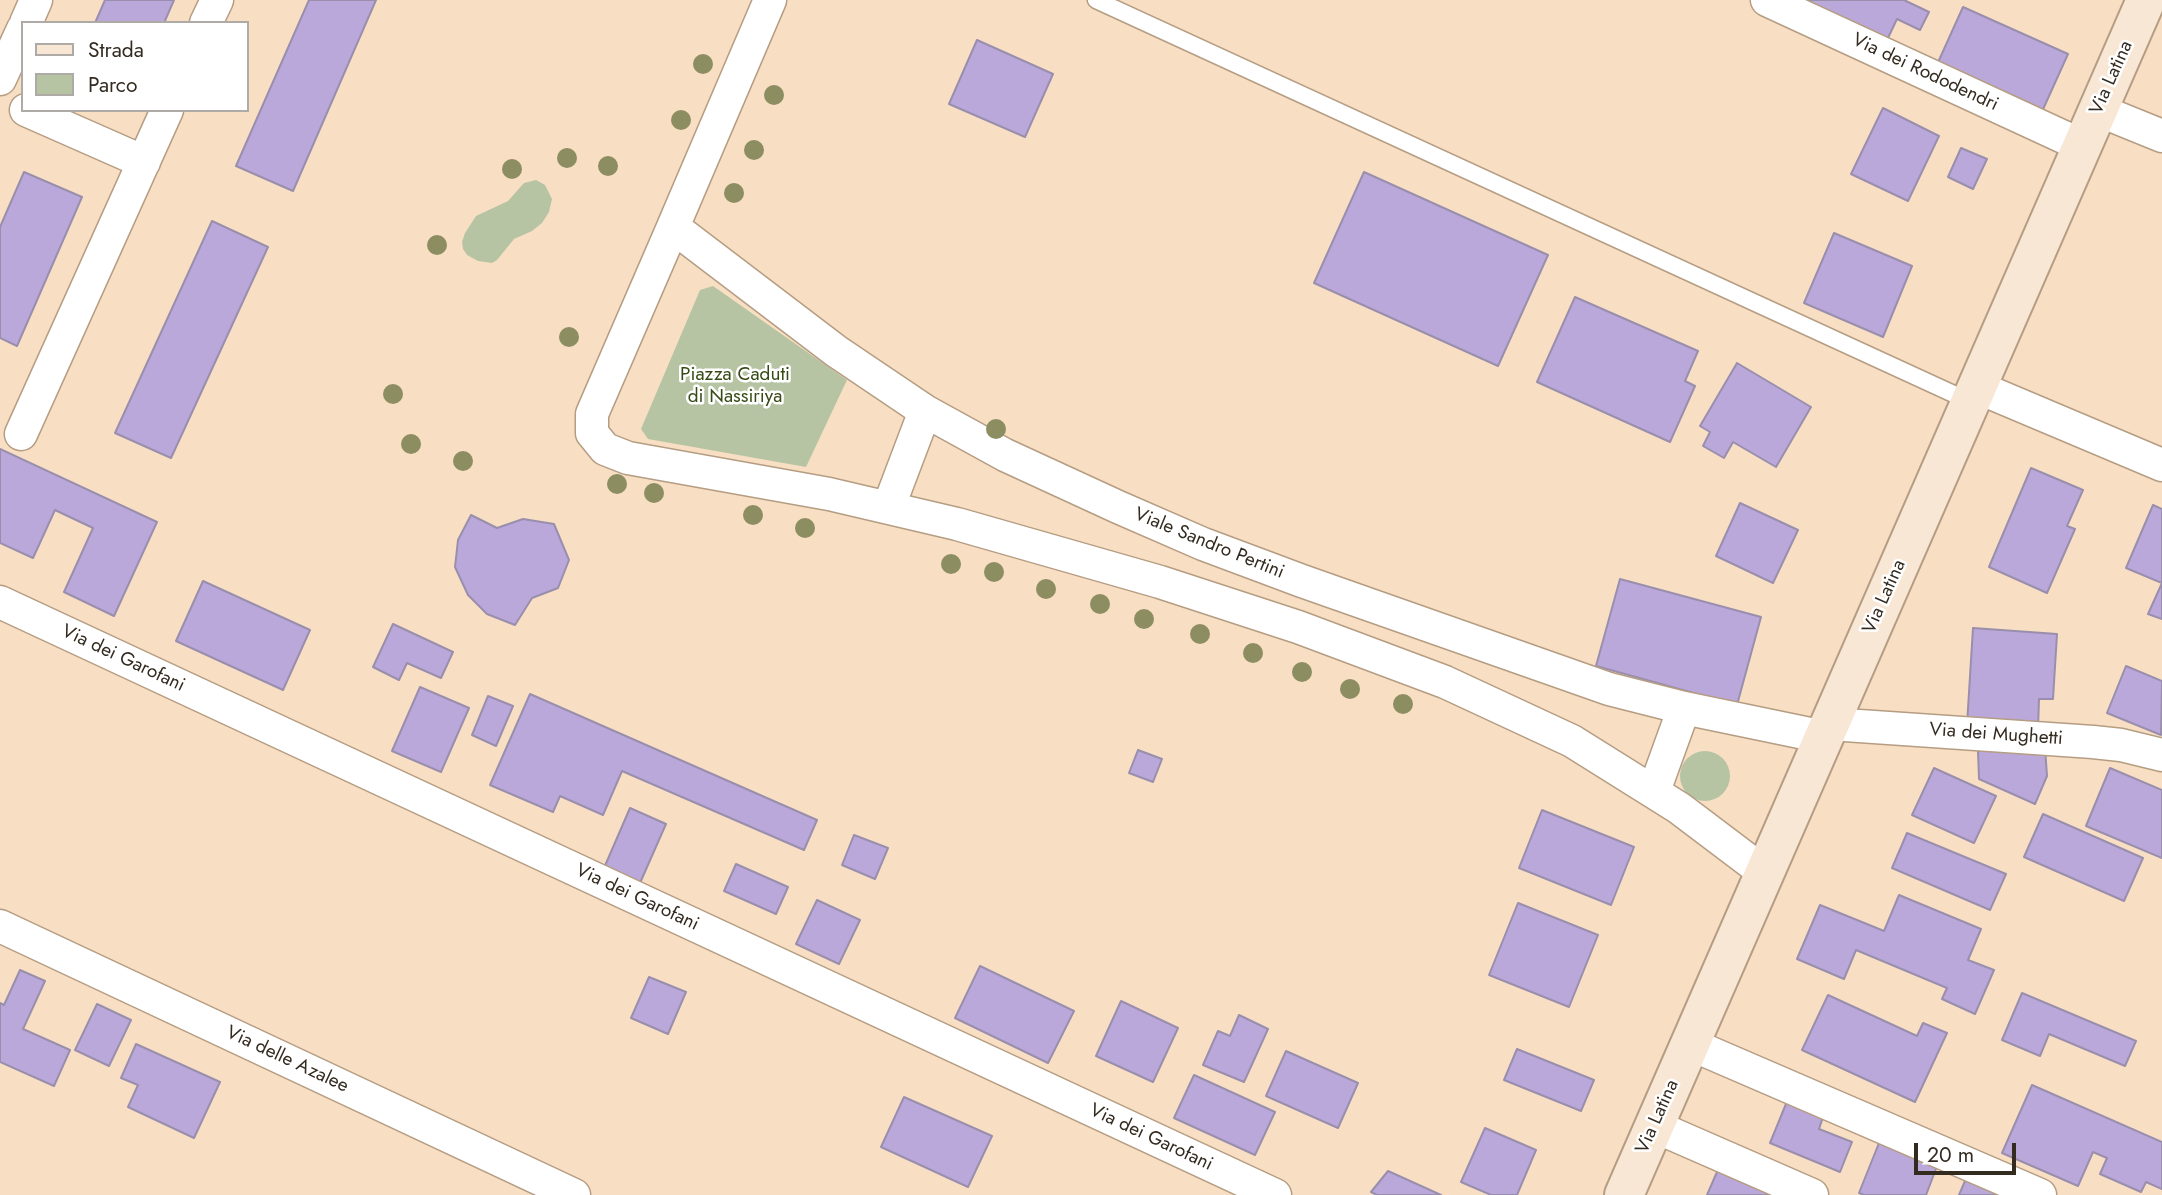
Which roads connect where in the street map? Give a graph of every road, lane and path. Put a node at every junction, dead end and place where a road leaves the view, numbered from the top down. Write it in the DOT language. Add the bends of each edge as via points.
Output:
graph roads {
  1 [pos="36,0"];
  2 [pos="217,0"];
  3 [pos="770,0"];
  4 [pos="1096,0"];
  5 [pos="1767,0"];
  6 [pos="2146,0"];
  7 [pos="27,21"];
  8 [pos="207,21"];
  9 [pos="21,33"];
  10 [pos="0,79"];
  11 [pos="0,99"];
  12 [pos="21,109"];
  13 [pos="2098,110"];
  14 [pos="29,112"];
  15 [pos="166,112"];
  16 [pos="2162,136"];
  17 [pos="2082,146"];
  18 [pos="144,162"];
  19 [pos="674,227"];
  20 [pos="1974,395"];
  21 [pos="925,411"];
  22 [pos="21,434"];
  23 [pos="2162,465"];
  24 [pos="889,506"];
  25 [pos="0,601"];
  26 [pos="1504,654"];
  27 [pos="1485,700"];
  28 [pos="1684,708"];
  29 [pos="1827,730"];
  30 [pos="2162,755"];
  31 [pos="1654,791"];
  32 [pos="1765,873"];
  33 [pos="0,926"];
  34 [pos="1690,1044"];
  35 [pos="1654,1126"];
  36 [pos="574,1195"];
  37 [pos="1275,1195"];
  38 [pos="1624,1195"];
  39 [pos="1812,1195"];
  40 [pos="2040,1195"];
  1 -- 7 [label="street"];
  2 -- 8 [label="street"];
  3 -- 19 [label="street"];
  4 -- 20 [label="lane"];
  5 -- 17 [label="street, Via dei Rododendri"];
  6 -- 13 [label="main road, Via Latina"];
  9 -- 10 [label="street"];
  11 -- 12 [label="street"];
  13 -- 16 [label="street"];
  13 -- 17 [label="main road, Via Latina"];
  14 -- 18 [label="street"];
  15 -- 18 [label="street"];
  17 -- 20 [label="main road, Via Latina"];
  18 -- 22 [label="street"];
  19 -- 21 [label="street" via="836,351"];
  19 -- 24 [label="street" via="595,405 591,422 597,442 628,458"];
  20 -- 23 [label="street"];
  20 -- 29 [label="main road, Via Latina"];
  21 -- 24 [label="street"];
  21 -- 26 [label="street, Viale Sandro Pertini" via="1005,455 1203,544"];
  24 -- 27 [label="street" via="1208,596"];
  25 -- 37 [label="street, Via dei Garofani"];
  26 -- 27 [label="street"];
  26 -- 28 [label="street, Viale Sandro Pertini"];
  27 -- 31 [label="street" via="1572,741"];
  28 -- 29 [label="street, Viale Sandro Pertini"];
  28 -- 31 [label="street"];
  29 -- 30 [label="street, Via dei Mughetti" via="2093,742"];
  29 -- 32 [label="main road, Via Latina"];
  31 -- 32 [label="street"];
  32 -- 34 [label="main road, Via Latina"];
  33 -- 36 [label="street, Via delle Azalee"];
  34 -- 35 [label="main road, Via Latina"];
  34 -- 40 [label="street"];
  35 -- 38 [label="main road, Via Latina"];
  35 -- 39 [label="street"];
}
